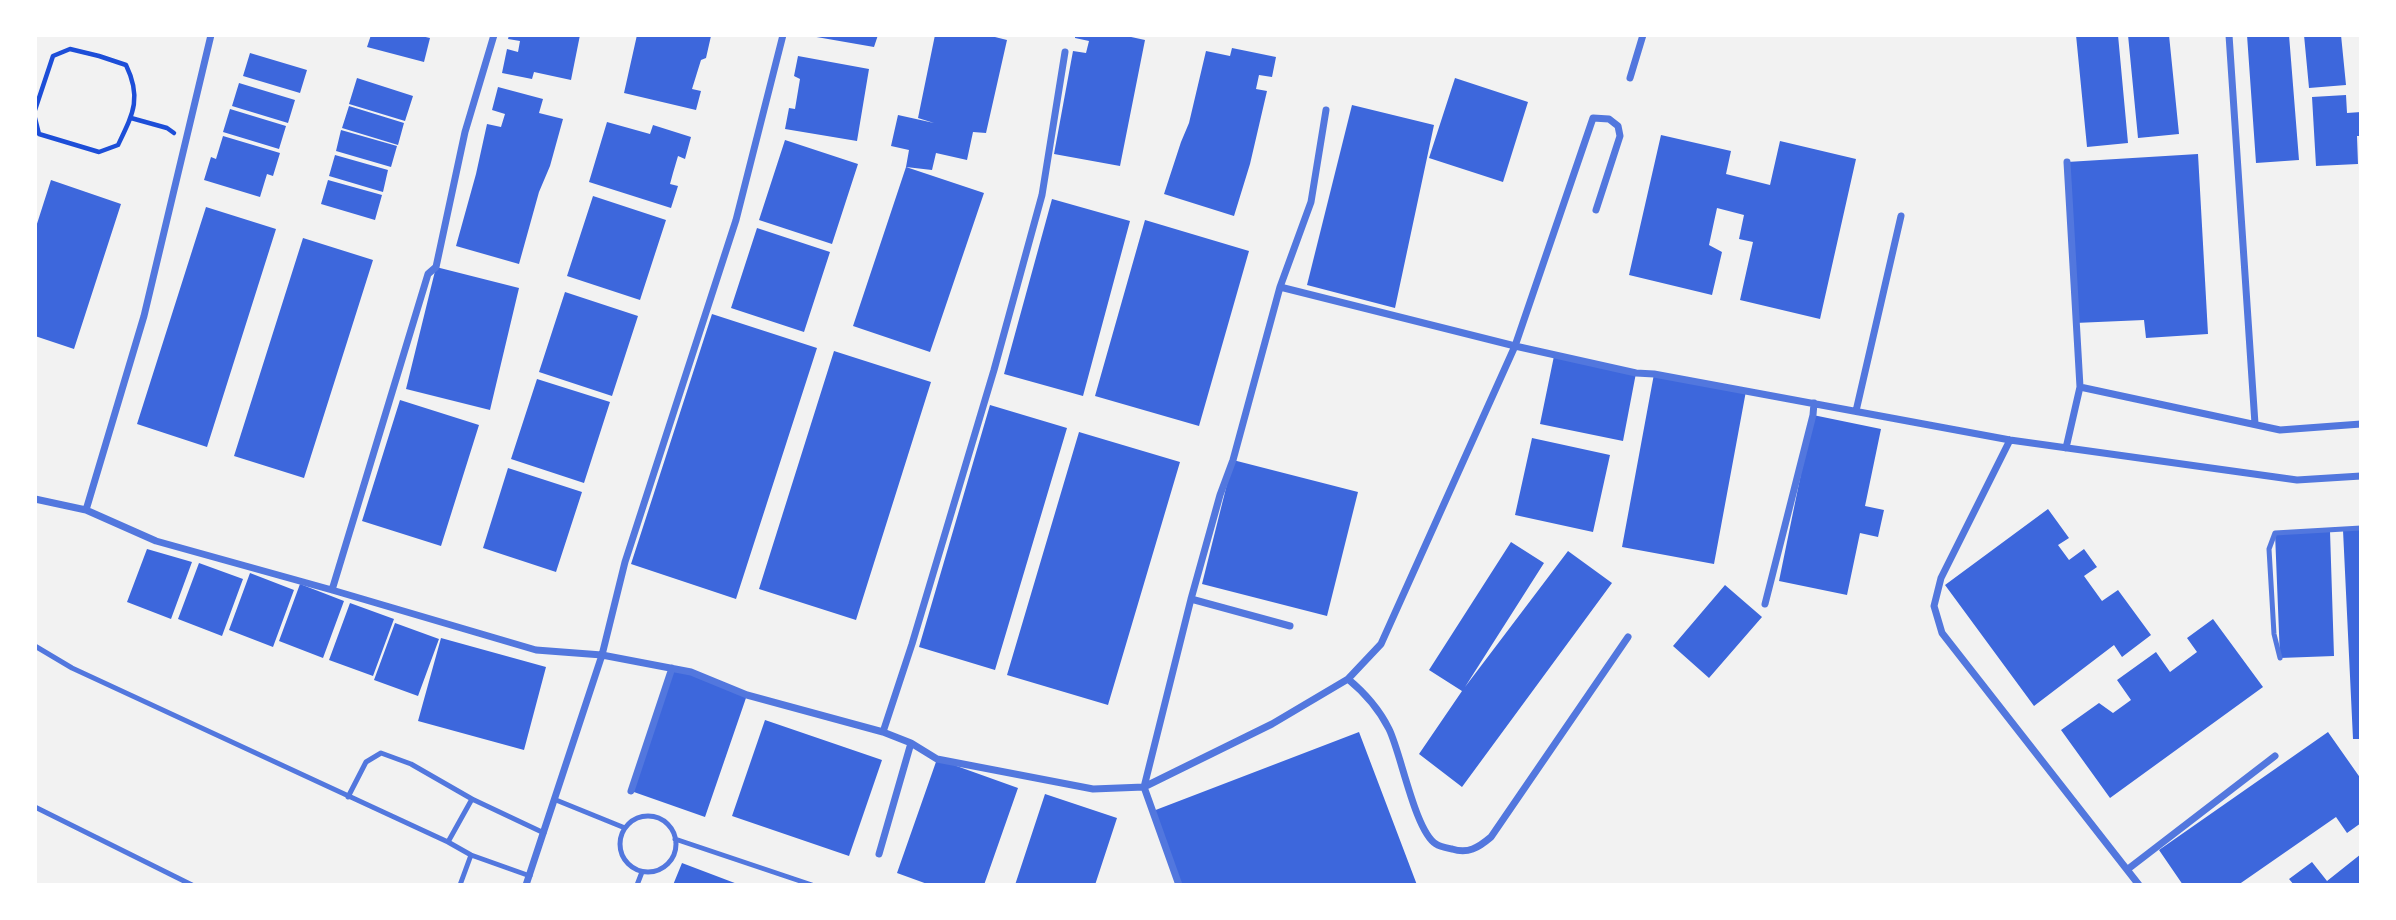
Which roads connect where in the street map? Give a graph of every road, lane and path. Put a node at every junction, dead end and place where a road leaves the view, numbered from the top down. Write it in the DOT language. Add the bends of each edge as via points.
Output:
graph roads {
  1 [pos="211,35"];
  2 [pos="494,35"];
  3 [pos="783,35"];
  4 [pos="1643,35"];
  5 [pos="2229,35"];
  6 [pos="1065,52"];
  7 [pos="1630,78"];
  8 [pos="35,110"];
  9 [pos="1326,110"];
  10 [pos="35,118"];
  11 [pos="131,118"];
  12 [pos="184,139"];
  13 [pos="2067,162"];
  14 [pos="1596,210"];
  15 [pos="1901,216"];
  16 [pos="1280,287"];
  17 [pos="1515,346"];
  18 [pos="2080,387"];
  19 [pos="1814,403"];
  20 [pos="1856,411"];
  21 [pos="2255,424"];
  22 [pos="2361,424"];
  23 [pos="2010,440"];
  24 [pos="2066,448"];
  25 [pos="2361,476"];
  26 [pos="35,499"];
  27 [pos="86,510"];
  28 [pos="2361,528"];
  29 [pos="332,590"];
  30 [pos="1191,599"];
  31 [pos="1765,604"];
  32 [pos="1290,626"];
  33 [pos="1628,637"];
  34 [pos="35,646"];
  35 [pos="603,655"];
  36 [pos="2280,658"];
  37 [pos="672,668"];
  38 [pos="1348,679"];
  39 [pos="883,732"];
  40 [pos="911,743"];
  41 [pos="2275,756"];
  42 [pos="1144,787"];
  43 [pos="631,791"];
  44 [pos="348,797"];
  45 [pos="472,799"];
  46 [pos="556,800"];
  47 [pos="35,807"];
  48 [pos="625,828"];
  49 [pos="544,833"];
  50 [pos="676,839"];
  51 [pos="448,842"];
  52 [pos="879,854"];
  53 [pos="471,855"];
  54 [pos="2128,869"];
  55 [pos="642,872"];
  56 [pos="530,876"];
  57 [pos="192,885"];
  58 [pos="460,885"];
  59 [pos="526,885"];
  60 [pos="638,885"];
  61 [pos="812,885"];
  62 [pos="1179,885"];
  63 [pos="2139,885"];
  1 -- 12 [label="street"];
  2 -- 29 [label="street" via="465,132 436,267 428,274"];
  3 -- 35 [label="street" via="736,220 625,562"];
  4 -- 7 [label="street"];
  5 -- 21 [label="street"];
  6 -- 39 [label="street" via="1042,195"];
  8 -- 11 [label="path" via="53,56 71,49 126,65 135,84"];
  9 -- 16 [label="street" via="1311,202"];
  10 -- 11 [label="path" via="39,134 100,152 118,145"];
  11 -- 12 [label="path" via="167,128"];
  12 -- 27 [label="street" via="144,316"];
  13 -- 18 [label="street"];
  14 -- 17 [label="street" via="1620,136 1618,126 1609,119 1593,118"];
  15 -- 20 [label="street"];
  16 -- 17 [label="street"];
  16 -- 30 [label="street"];
  17 -- 19 [label="street" via="1636,373"];
  17 -- 38 [label="street" via="1381,644"];
  18 -- 21 [label="street"];
  18 -- 24 [label="street"];
  19 -- 20 [label="street"];
  19 -- 31 [label="street"];
  20 -- 23 [label="street"];
  21 -- 22 [label="street" via="2280,430"];
  23 -- 24 [label="street"];
  23 -- 54 [label="street" via="1941,578 1934,606 1942,633"];
  24 -- 25 [label="street" via="2297,480"];
  26 -- 27 [label="street"];
  27 -- 29 [label="street" via="156,541"];
  28 -- 36 [label="lane" via="2275,533 2269,549 2274,634"];
  29 -- 35 [label="street" via="536,650"];
  30 -- 32 [label="street"];
  30 -- 42 [label="street"];
  33 -- 38 [label="street" via="1490,837 1476,849 1459,851 1436,844 1426,832 1390,731 1365,693"];
  34 -- 44 [label="lane" via="72,668"];
  35 -- 37 [label="street"];
  35 -- 46 [label="street"];
  37 -- 39 [label="street" via="747,695"];
  37 -- 43 [label="street"];
  38 -- 42 [label="street" via="1272,724"];
  39 -- 40 [label="street"];
  40 -- 42 [label="street" via="937,758 1093,789"];
  40 -- 52 [label="street"];
  41 -- 54 [label="street"];
  42 -- 62 [label="street"];
  44 -- 45 [label="lane" via="366,762 381,753 411,764"];
  44 -- 51 [label="lane"];
  45 -- 49 [label="lane"];
  45 -- 51 [label="lane"];
  46 -- 48 [label="lane"];
  46 -- 49 [label="street"];
  47 -- 57 [label="lane"];
  48 -- 50 [label="lane" via="632,820 654,816 672,829"];
  48 -- 55 [label="lane" via="620,849 631,867"];
  49 -- 56 [label="street"];
  50 -- 55 [label="lane" via="671,860 663,868"];
  50 -- 61 [label="lane"];
  51 -- 53 [label="lane"];
  53 -- 56 [label="lane"];
  53 -- 58 [label="lane"];
  54 -- 63 [label="street"];
  55 -- 60 [label="lane"];
  56 -- 59 [label="street"];
}
